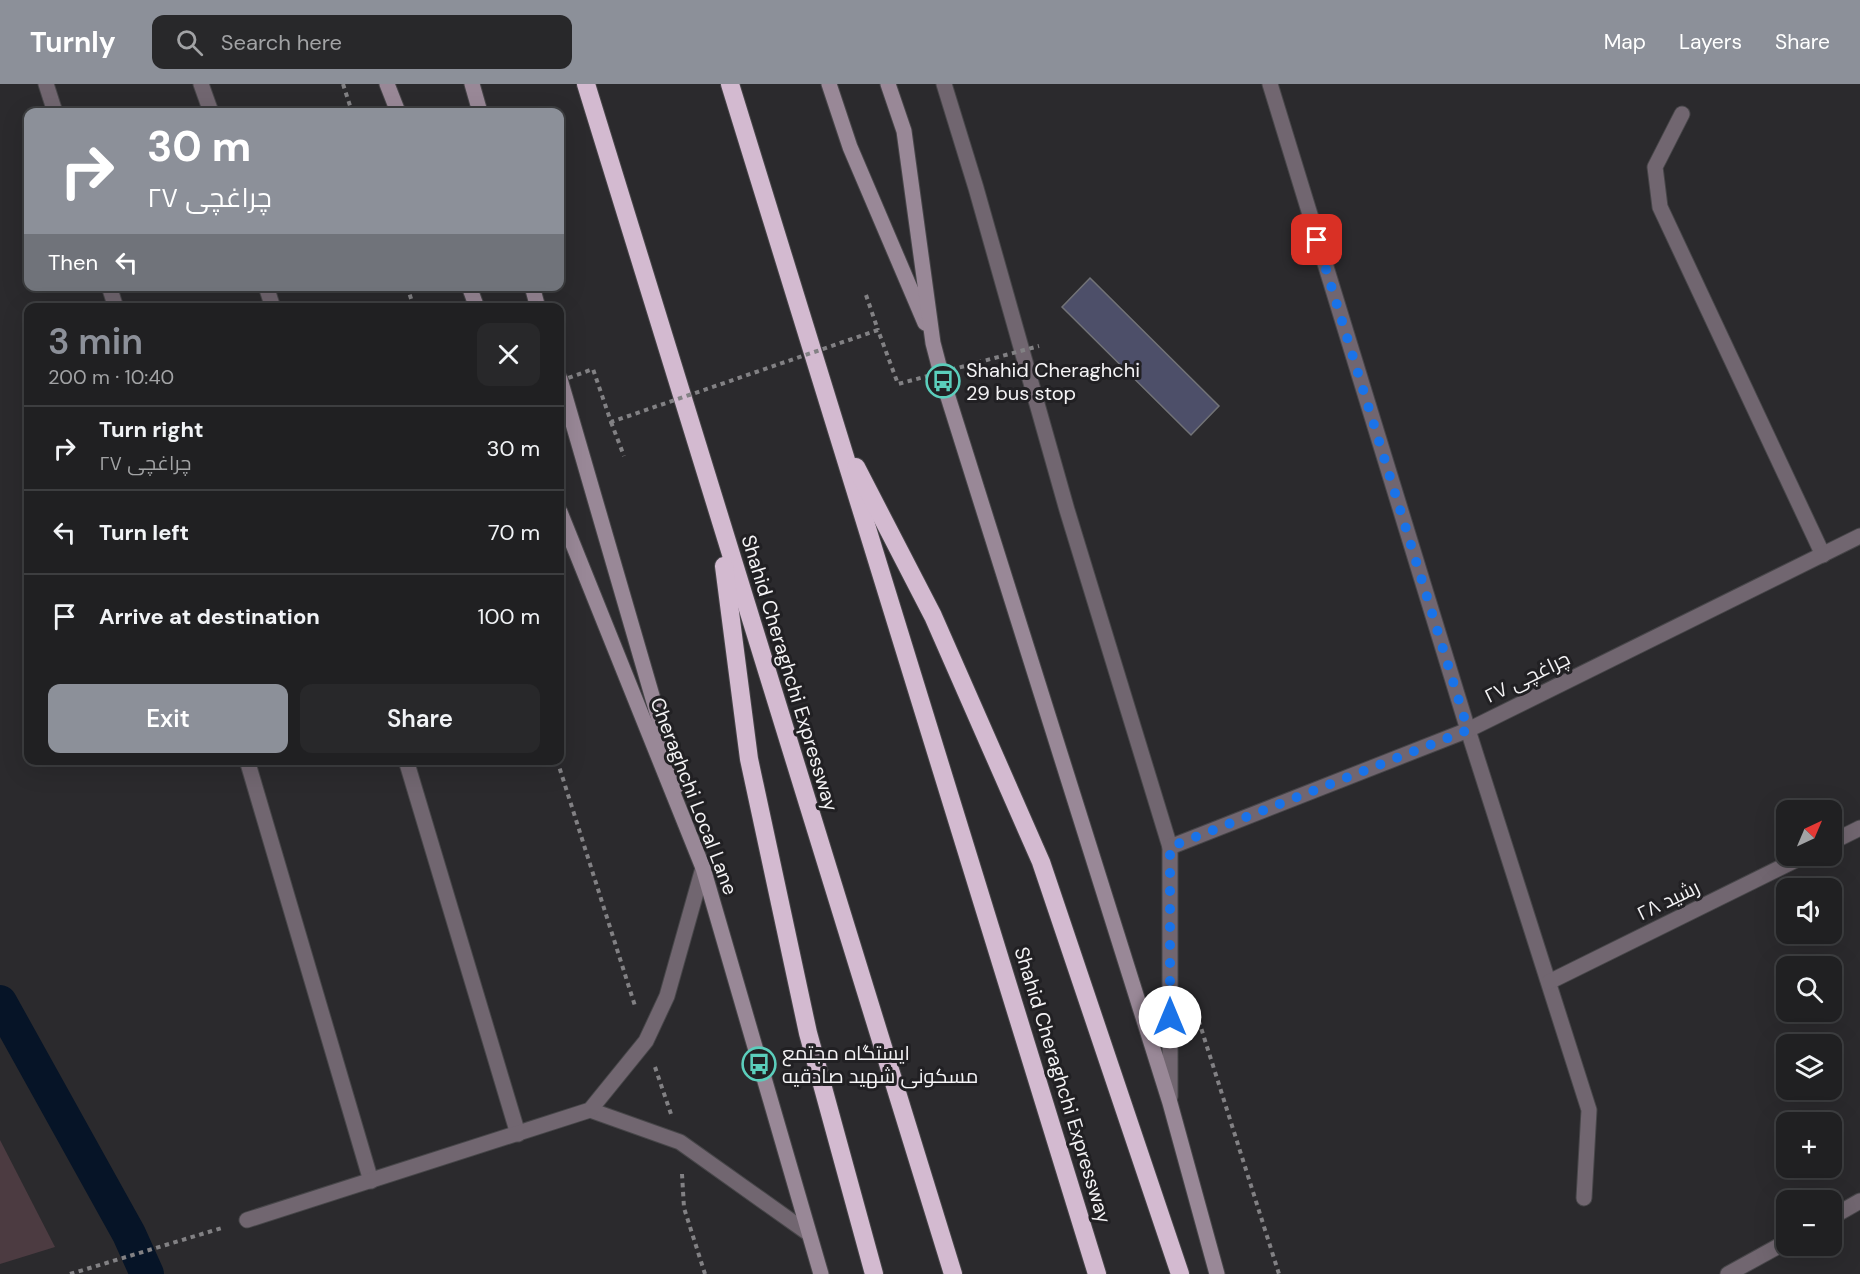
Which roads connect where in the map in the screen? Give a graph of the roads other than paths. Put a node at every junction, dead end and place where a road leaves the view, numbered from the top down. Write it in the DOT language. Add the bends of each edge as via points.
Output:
graph roads {
  1 [pos="46,84"];
  2 [pos="201,84"];
  3 [pos="387,84"];
  4 [pos="472,84"];
  5 [pos="586,84"];
  6 [pos="730,84"];
  7 [pos="829,84"];
  8 [pos="888,84"];
  9 [pos="944,84"];
  10 [pos="1270,84"];
  11 [pos="54,108"];
  12 [pos="210,108"];
  13 [pos="397,108"];
  14 [pos="479,108"];
  15 [pos="1682,114"];
  16 [pos="933,342"];
  17 [pos="564,394"];
  18 [pos="833,424"];
  19 [pos="718,517"];
  20 [pos="564,522"];
  21 [pos="1860,536"];
  22 [pos="1823,555"];
  23 [pos="1468,730"];
  24 [pos="248,765"];
  25 [pos="407,765"];
  26 [pos="1860,828"];
  27 [pos="1842,837"];
  28 [pos="1170,847"];
  29 [pos="1784,866"];
  30 [pos="703,868"];
  31 [pos="1550,982"];
  32 [pos="1170,1103"];
  33 [pos="590,1110"];
  34 [pos="518,1134"];
  35 [pos="371,1181"];
  36 [pos="1584,1198"];
  37 [pos="1860,1201"];
  38 [pos="1842,1211"];
  39 [pos="248,1220"];
  40 [pos="808,1233"];
  41 [pos="1776,1248"];
  42 [pos="821,1274"];
  43 [pos="874,1274"];
  44 [pos="952,1274"];
  45 [pos="1097,1274"];
  46 [pos="1180,1274"];
  47 [pos="1216,1274"];
  48 [pos="1728,1274"];
  1 -- 11 [label="street"];
  2 -- 12 [label="street"];
  3 -- 13 [label="main road"];
  4 -- 14 [label="main road"];
  5 -- 19 [label="highway, Shahid Cheraghchi Expressway"];
  6 -- 18 [label="highway, Shahid Cheraghchi Expressway"];
  7 -- 16 [label="main road" via="850,147"];
  8 -- 16 [label="main road" via="904,130"];
  9 -- 28 [label="street" via="1067,510"];
  10 -- 23 [label="street"];
  15 -- 22 [label="street" via="1656,167 1660,207"];
  16 -- 32 [label="main road"];
  17 -- 30 [label="main road"];
  18 -- 45 [label="highway, Shahid Cheraghchi Expressway"];
  18 -- 46 [label="highway" via="933,616 1041,862"];
  19 -- 43 [label="highway" via="749,759 808,1033"];
  19 -- 44 [label="highway, Shahid Cheraghchi Expressway"];
  20 -- 30 [label="main road, Cheraghchi Local Lane"];
  21 -- 22 [label="street, چراغچی ۲۷"];
  22 -- 23 [label="street, چراغچی ۲۷"];
  23 -- 28 [label="street, چراغچی ۲۷"];
  23 -- 31 [label="street"];
  24 -- 35 [label="street"];
  25 -- 34 [label="street"];
  26 -- 27 [label="street"];
  28 -- 32 [label="street"];
  29 -- 31 [label="street, رشید ۲۸"];
  30 -- 33 [label="street" via="667,996 646,1041"];
  30 -- 40 [label="main road, Cheraghchi Local Lane"];
  31 -- 36 [label="street" via="1589,1110"];
  32 -- 47 [label="main road"];
  33 -- 34 [label="street"];
  33 -- 40 [label="street" via="680,1143"];
  34 -- 35 [label="street"];
  35 -- 39 [label="street"];
  37 -- 38 [label="street"];
  40 -- 42 [label="main road, Cheraghchi Local Lane"];
  41 -- 48 [label="street"];
}
